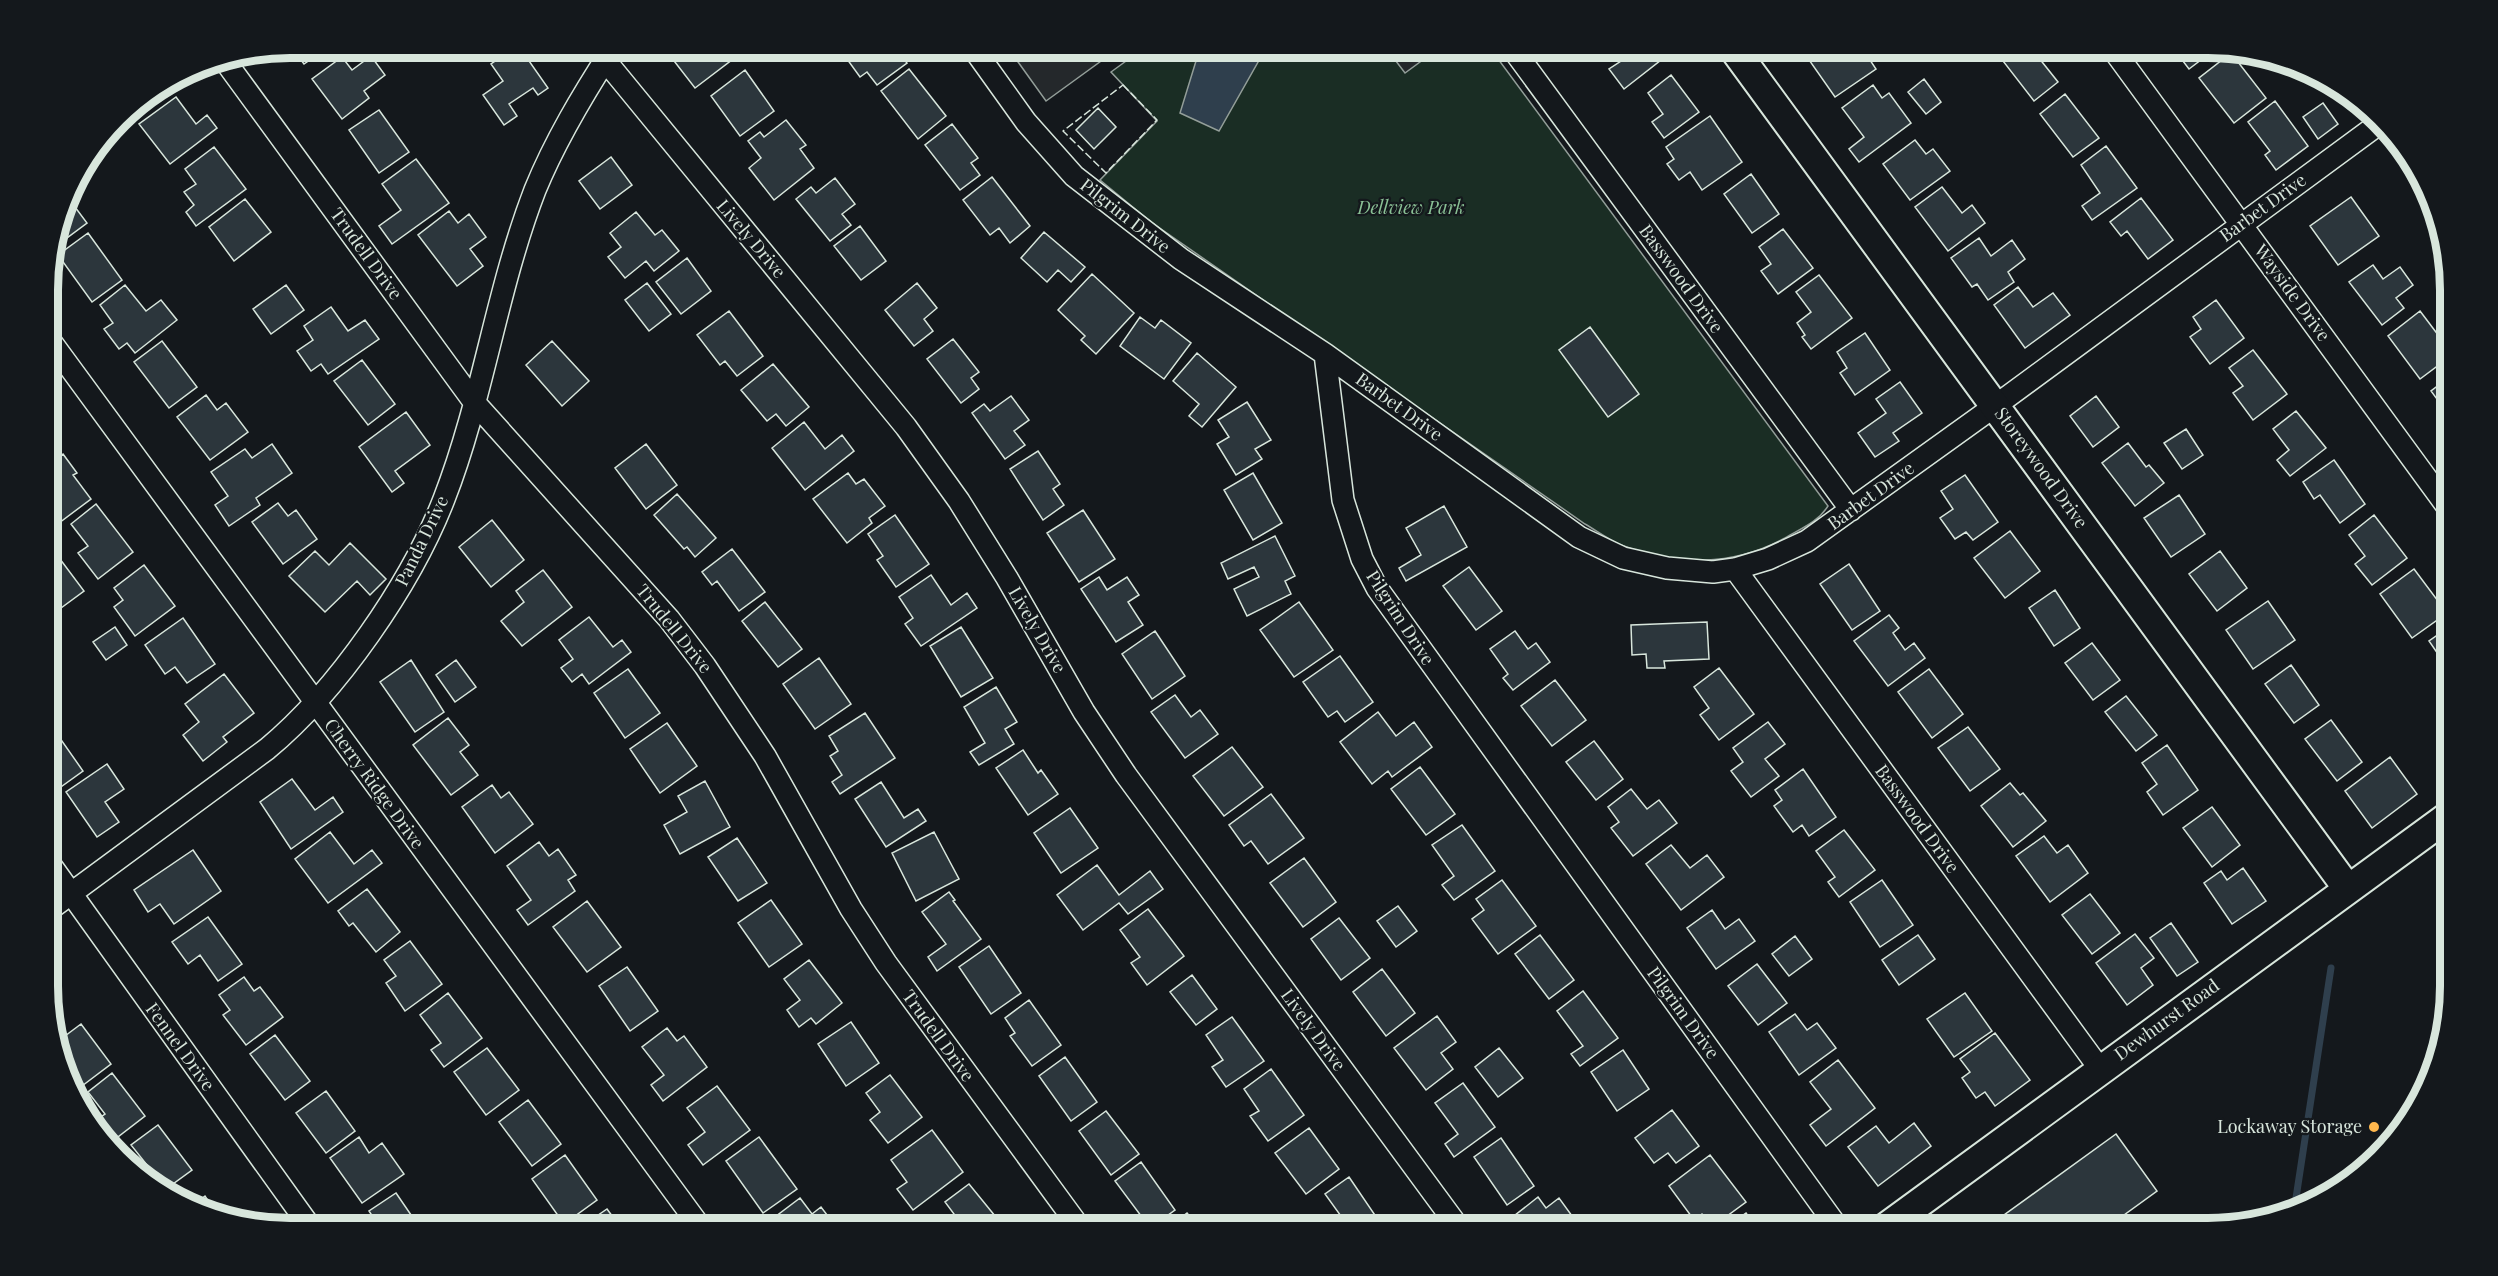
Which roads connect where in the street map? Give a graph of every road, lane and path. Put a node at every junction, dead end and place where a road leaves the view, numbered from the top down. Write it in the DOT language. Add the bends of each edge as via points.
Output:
graph roads {
  1 [pos="601,58"];
  2 [pos="609,58"];
  3 [pos="980,58"];
  4 [pos="1519,58"];
  5 [pos="1740,58"];
  6 [pos="2119,58"];
  7 [pos="229,66"];
  8 [pos="2374,128"];
  9 [pos="2241,223"];
  10 [pos="58,351"];
  11 [pos="1325,354"];
  12 [pos="474,402"];
  13 [pos="1995,406"];
  14 [pos="2440,497"];
  15 [pos="1851,510"];
  16 [pos="1734,569"];
  17 [pos="315,704"];
  18 [pos="2440,822"];
  19 [pos="58,875"];
  20 [pos="2348,889"];
  21 [pos="71,893"];
  22 [pos="58,903"];
  23 [pos="2100,1069"];
  24 [pos="303,1218"];
  25 [pos="693,1218"];
  26 [pos="1073,1218"];
  27 [pos="1452,1218"];
  28 [pos="1831,1218"];
  29 [pos="1899,1218"];
  1 -- 12 [label="street, Panda Drive" via="561,132 536,190"];
  2 -- 27 [label="street, Lively Drive" via="906,427 959,501 1126,776"];
  3 -- 11 [label="street, Pilgrim Drive" via="1026,122 1074,176 1181,259"];
  4 -- 15 [label="street, Basswood Drive"];
  5 -- 13 [label="street, Storeywood Drive"];
  6 -- 9 [label="street, Wayside Drive"];
  7 -- 12 [label="street, Trudell Drive"];
  8 -- 9 [label="street, Barbet Drive"];
  9 -- 13 [label="street, Barbet Drive"];
  9 -- 14 [label="street, Wayside Drive"];
  10 -- 17 [label="street, Cherry Ridge Drive"];
  11 -- 16 [label="street, Barbet Drive" via="1579,537 1623,558 1667,568 1713,572"];
  11 -- 28 [label="street, Pilgrim Drive" via="1343,500 1362,559 1377,588"];
  12 -- 17 [label="street, Panda Drive" via="444,498 408,574"];
  12 -- 26 [label="street, Trudell Drive" via="669,619 705,666 765,756 886,963"];
  13 -- 15 [label="street, Barbet Drive"];
  13 -- 20 [label="street, Storeywood Drive"];
  15 -- 16 [label="street, Barbet Drive" via="1807,541 1768,560"];
  16 -- 23 [label="street, Basswood Drive"];
  17 -- 21 [label="street, Panda Drive" via="267,749"];
  17 -- 25 [label="street, Cherry Ridge Drive"];
  18 -- 20 [label="street, Dewhurst Road"];
  19 -- 21 [label="street, Fennel Drive"];
  20 -- 23 [label="street, Dewhurst Road"];
  21 -- 22 [label="street, Panda Drive"];
  21 -- 24 [label="street, Fennel Drive"];
  23 -- 29 [label="street, Dewhurst Road"];
}
